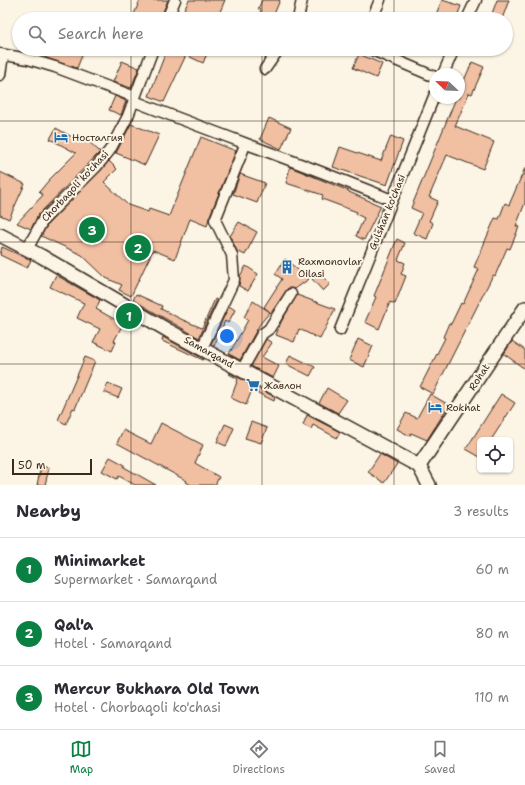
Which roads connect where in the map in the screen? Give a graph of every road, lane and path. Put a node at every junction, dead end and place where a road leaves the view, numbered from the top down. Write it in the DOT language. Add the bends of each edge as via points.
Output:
graph roads {
  1 [pos="175,0"];
  2 [pos="302,0"];
  3 [pos="380,0"];
  4 [pos="476,0"];
  5 [pos="170,12"];
  6 [pos="301,12"];
  7 [pos="375,12"];
  8 [pos="470,12"];
  9 [pos="2,55"];
  10 [pos="150,56"];
  11 [pos="274,56"];
  12 [pos="386,56"];
  13 [pos="451,56"];
  14 [pos="446,68"];
  15 [pos="265,69"];
  16 [pos="429,74"];
  17 [pos="0,75"];
  18 [pos="134,99"];
  19 [pos="431,104"];
  20 [pos="244,145"];
  21 [pos="392,200"];
  22 [pos="0,235"];
  23 [pos="27,249"];
  24 [pos="291,294"];
  25 [pos="525,308"];
  26 [pos="340,330"];
  27 [pos="202,348"];
  28 [pos="242,370"];
  29 [pos="419,466"];
  30 [pos="429,485"];
  1 -- 5 [label="street"];
  2 -- 6 [label="street"];
  3 -- 7 [label="street"];
  4 -- 8 [label="street"];
  9 -- 17 [label="street"];
  9 -- 18 [label="street" via="55,67"];
  10 -- 18 [label="street, Chorbaqoli ko'chasi"];
  11 -- 15 [label="street"];
  12 -- 16 [label="street"];
  13 -- 14 [label="street"];
  18 -- 20 [label="street"];
  18 -- 23 [label="street, Chorbaqoli ko'chasi" via="123,128 110,150 42,220"];
  19 -- 21 [label="street, Gulshan ko'chasi"];
  20 -- 21 [label="street" via="317,169"];
  20 -- 27 [label="street" via="215,220 232,255 234,280"];
  21 -- 26 [label="street, Gulshan ko'chasi"];
  22 -- 23 [label="street, Samarqand"];
  23 -- 27 [label="street, Samarqand"];
  24 -- 28 [label="street" via="269,329 262,334"];
  25 -- 29 [label="street, Rohat"];
  27 -- 28 [label="street, Samarqand"];
  28 -- 29 [label="street, Samarqand"];
  29 -- 30 [label="street"];
}
